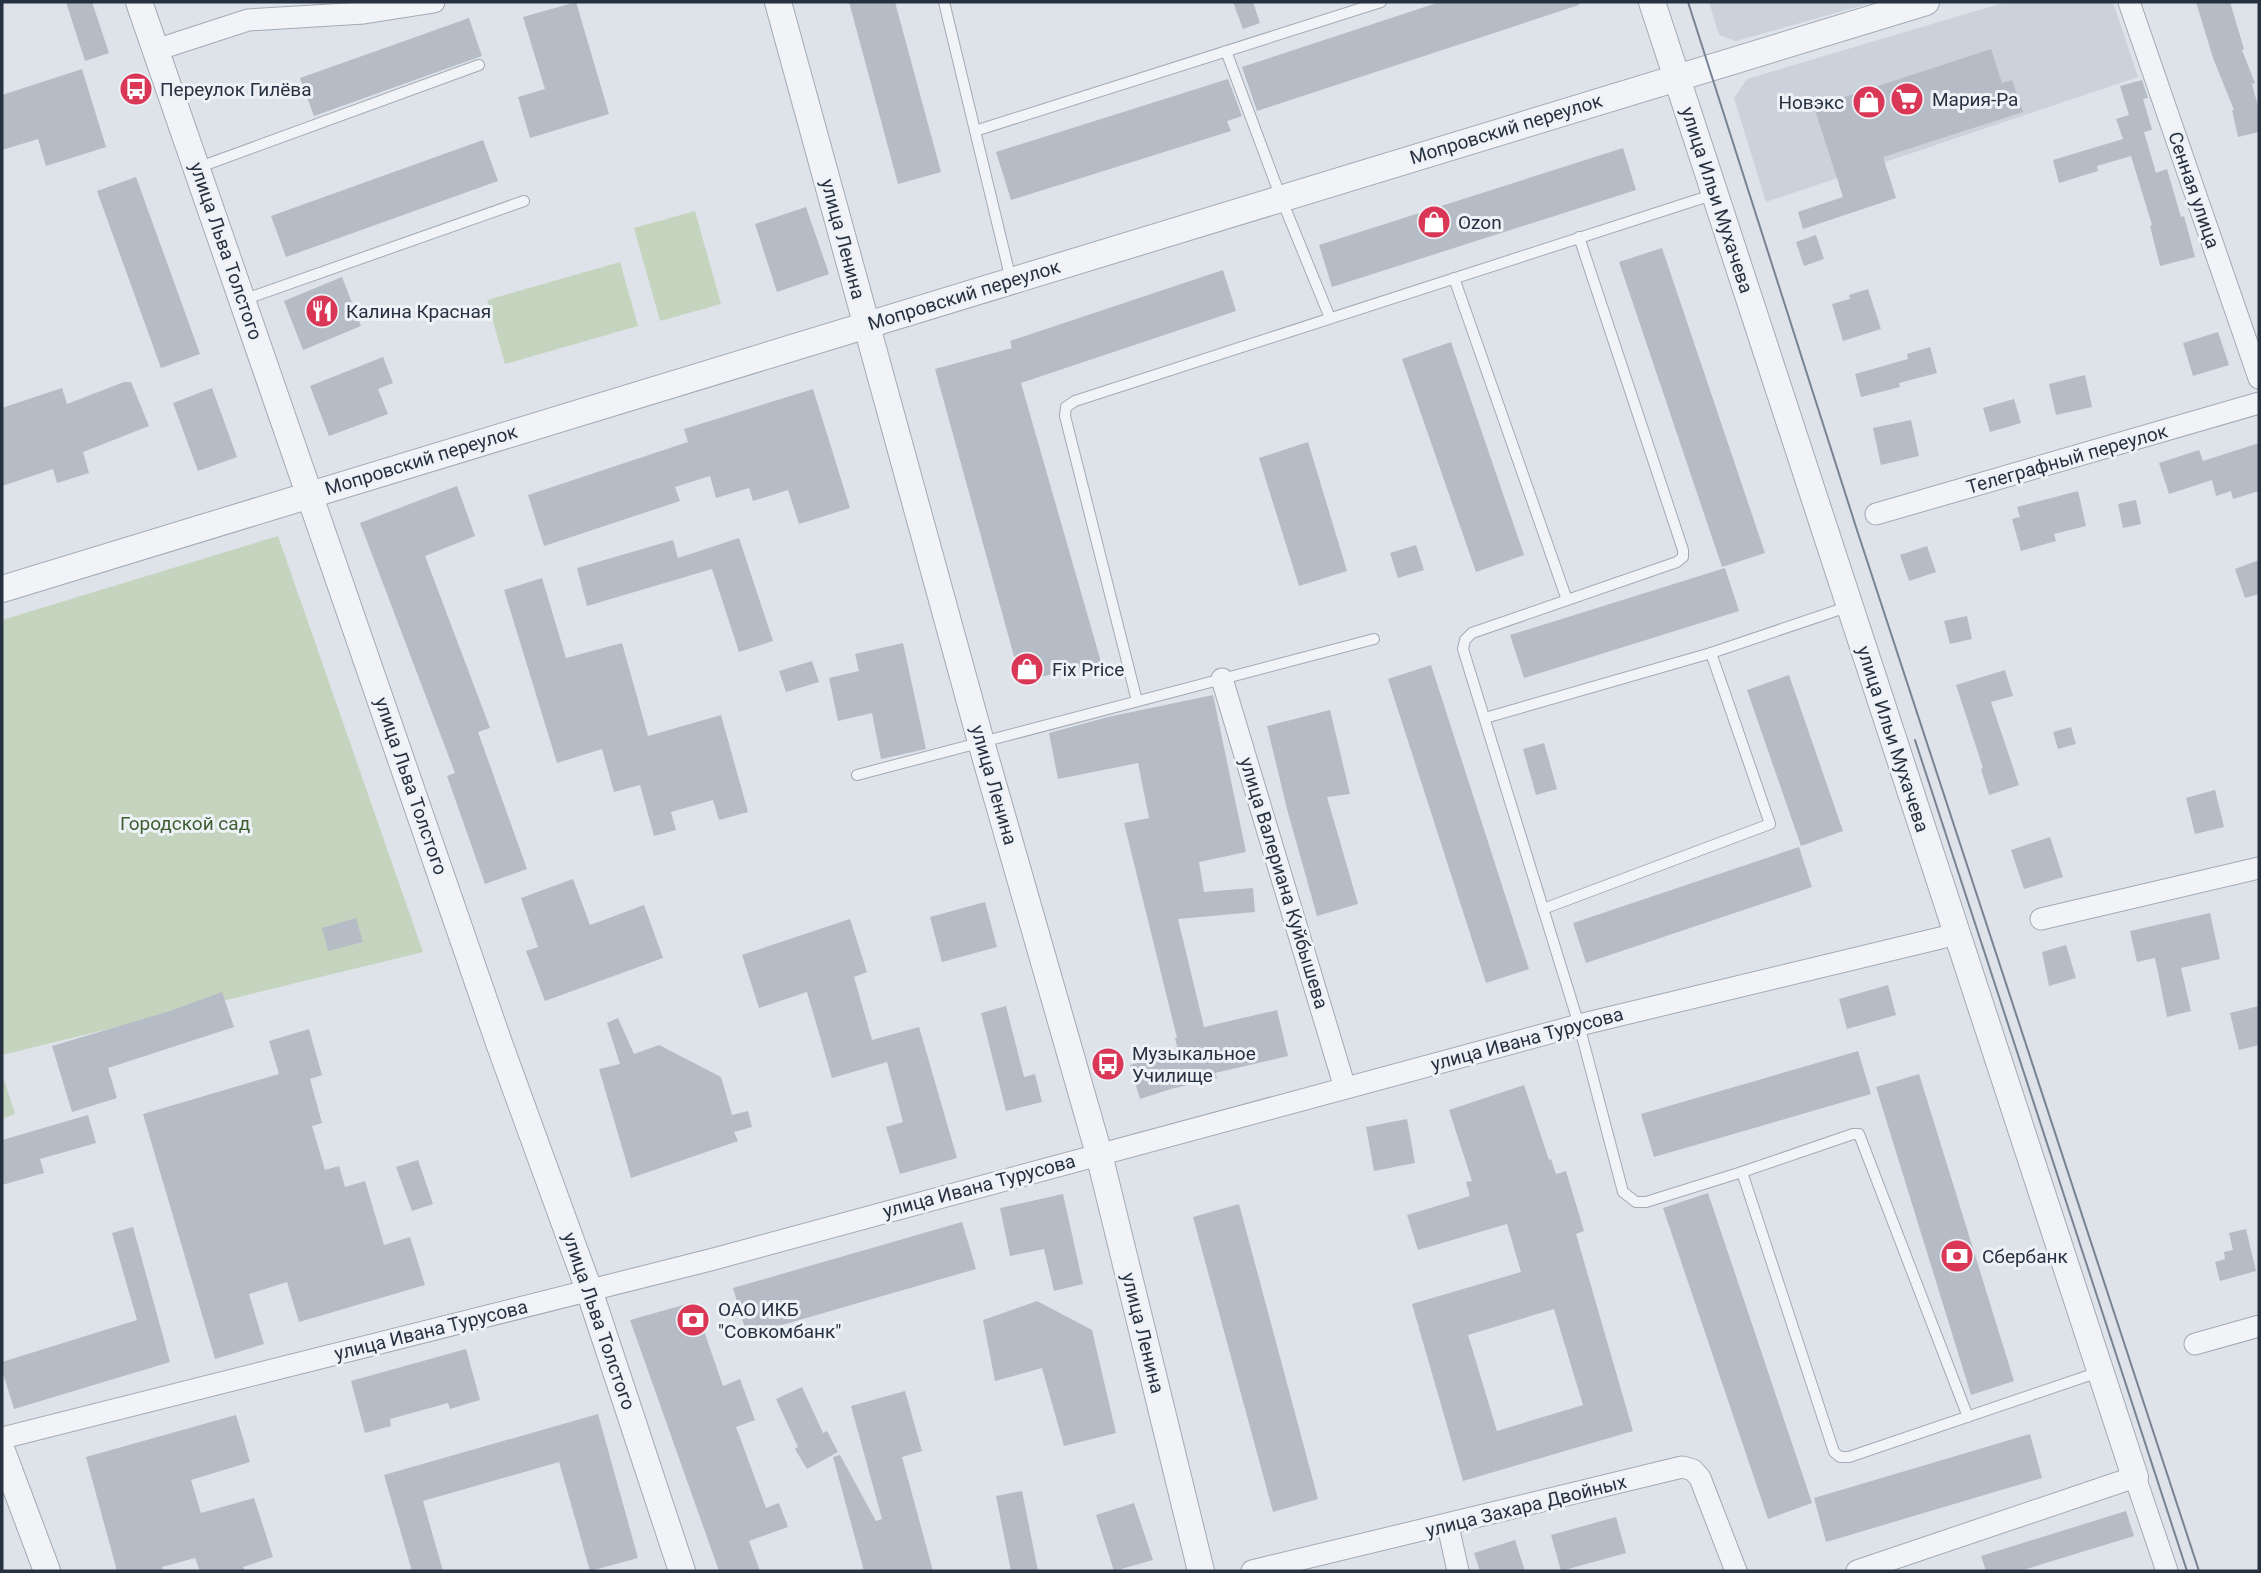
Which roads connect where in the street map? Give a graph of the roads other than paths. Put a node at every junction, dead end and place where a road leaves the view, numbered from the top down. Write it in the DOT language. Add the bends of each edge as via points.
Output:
graph roads {
  1 [pos="139,2"];
  2 [pos="434,2"];
  3 [pos="778,2"];
  4 [pos="944,2"];
  5 [pos="1381,2"];
  6 [pos="1652,2"];
  7 [pos="1926,2"];
  8 [pos="2129,2"];
  9 [pos="156,50"];
  10 [pos="1226,51"];
  11 [pos="479,65"];
  12 [pos="1677,77"];
  13 [pos="975,131"];
  14 [pos="197,168"];
  15 [pos="1715,194"];
  16 [pos="1281,198"];
  17 [pos="524,201"];
  18 [pos="1579,237"];
  19 [pos="1454,278"];
  20 [pos="1012,280"];
  21 [pos="243,300"];
  22 [pos="1330,318"];
  23 [pos="866,324"];
  24 [pos="2259,378"];
  25 [pos="2259,403"];
  26 [pos="311,494"];
  27 [pos="1876,514"];
  28 [pos="2,589"];
  29 [pos="1567,600"];
  30 [pos="1850,606"];
  31 [pos="1374,639"];
  32 [pos="1712,653"];
  33 [pos="1222,679"];
  34 [pos="1137,701"];
  35 [pos="1485,718"];
  36 [pos="981,742"];
  37 [pos="857,775"];
  38 [pos="2259,867"];
  39 [pos="1543,909"];
  40 [pos="2041,919"];
  41 [pos="1957,934"];
  42 [pos="1579,1025"];
  43 [pos="1345,1088"];
  44 [pos="1099,1154"];
  45 [pos="1742,1172"];
  46 [pos="589,1290"];
  47 [pos="2259,1326"];
  48 [pos="2195,1344"];
  49 [pos="2099,1372"];
  50 [pos="1968,1417"];
  51 [pos="2,1438"];
  52 [pos="2,1451"];
  53 [pos="2134,1477"];
  54 [pos="1448,1526"];
  55 [pos="47,1571"];
  56 [pos="682,1571"];
  57 [pos="1201,1571"];
  58 [pos="1252,1571"];
  59 [pos="1458,1571"];
  60 [pos="1736,1571"];
  61 [pos="1857,1571"];
  62 [pos="2166,1571"];
  1 -- 9 [label="street, улица Льва Толстого"];
  2 -- 9 [label="street" via="364,13 248,20"];
  3 -- 23 [label="street, улица Ленина"];
  4 -- 13 [label="lane"];
  5 -- 10 [label="lane"];
  6 -- 12 [label="street, улица Ильи Мухачева"];
  7 -- 12 [label="street, Мопровский переулок"];
  8 -- 24 [label="street, Сенная улица"];
  9 -- 14 [label="street, улица Льва Толстого"];
  10 -- 13 [label="lane"];
  10 -- 16 [label="lane"];
  11 -- 14 [label="lane"];
  12 -- 15 [label="street, улица Ильи Мухачева"];
  12 -- 16 [label="street, Мопровский переулок"];
  13 -- 20 [label="lane"];
  14 -- 21 [label="street, улица Льва Толстого"];
  15 -- 18 [label="lane"];
  15 -- 30 [label="street, улица Ильи Мухачева"];
  16 -- 20 [label="street, Мопровский переулок"];
  16 -- 22 [label="lane"];
  17 -- 21 [label="lane"];
  18 -- 19 [label="lane"];
  18 -- 29 [label="lane" via="1683,557"];
  19 -- 22 [label="lane"];
  19 -- 29 [label="lane"];
  20 -- 23 [label="street, Мопровский переулок"];
  21 -- 26 [label="street, улица Льва Толстого"];
  22 -- 34 [label="lane" via="1066,407"];
  23 -- 26 [label="street, Мопровский переулок"];
  23 -- 36 [label="street, улица Ленина"];
  25 -- 27 [label="street, Телеграфный переулок"];
  26 -- 28 [label="street, Мопровский переулок"];
  26 -- 46 [label="street, улица Льва Толстого"];
  29 -- 35 [label="lane" via="1472,633 1465,640"];
  30 -- 32 [label="lane"];
  30 -- 41 [label="street, улица Ильи Мухачева"];
  31 -- 33 [label="lane"];
  32 -- 35 [label="lane"];
  32 -- 39 [label="lane" via="1770,824"];
  33 -- 34 [label="lane"];
  33 -- 43 [label="street, улица Валериана Куйбышева"];
  34 -- 36 [label="lane"];
  35 -- 39 [label="lane"];
  36 -- 37 [label="lane"];
  36 -- 44 [label="street, улица Ленина"];
  38 -- 40 [label="street"];
  39 -- 42 [label="lane"];
  41 -- 42 [label="street, улица Ивана Турусова"];
  41 -- 49 [label="street, улица Ильи Мухачева"];
  42 -- 43 [label="street, улица Ивана Турусова"];
  42 -- 45 [label="lane" via="1623,1192 1630,1199 1646,1202"];
  43 -- 44 [label="street, улица Ивана Турусова"];
  44 -- 46 [label="street, улица Ивана Турусова"];
  44 -- 57 [label="street, улица Ленина"];
  45 -- 50 [label="lane" via="1859,1134"];
  45 -- 50 [label="lane" via="1834,1452 1849,1457"];
  46 -- 51 [label="street, улица Ивана Турусова"];
  46 -- 56 [label="street, улица Льва Толстого"];
  47 -- 48 [label="street"];
  49 -- 50 [label="lane"];
  49 -- 53 [label="street, улица Ильи Мухачева"];
  52 -- 55 [label="street" via="15,1500"];
  53 -- 61 [label="street"];
  53 -- 62 [label="street"];
  54 -- 58 [label="street, улица Захара Двойных"];
  54 -- 59 [label="street"];
  54 -- 60 [label="street, улица Захара Двойных" via="1682,1467 1700,1478"];
}
